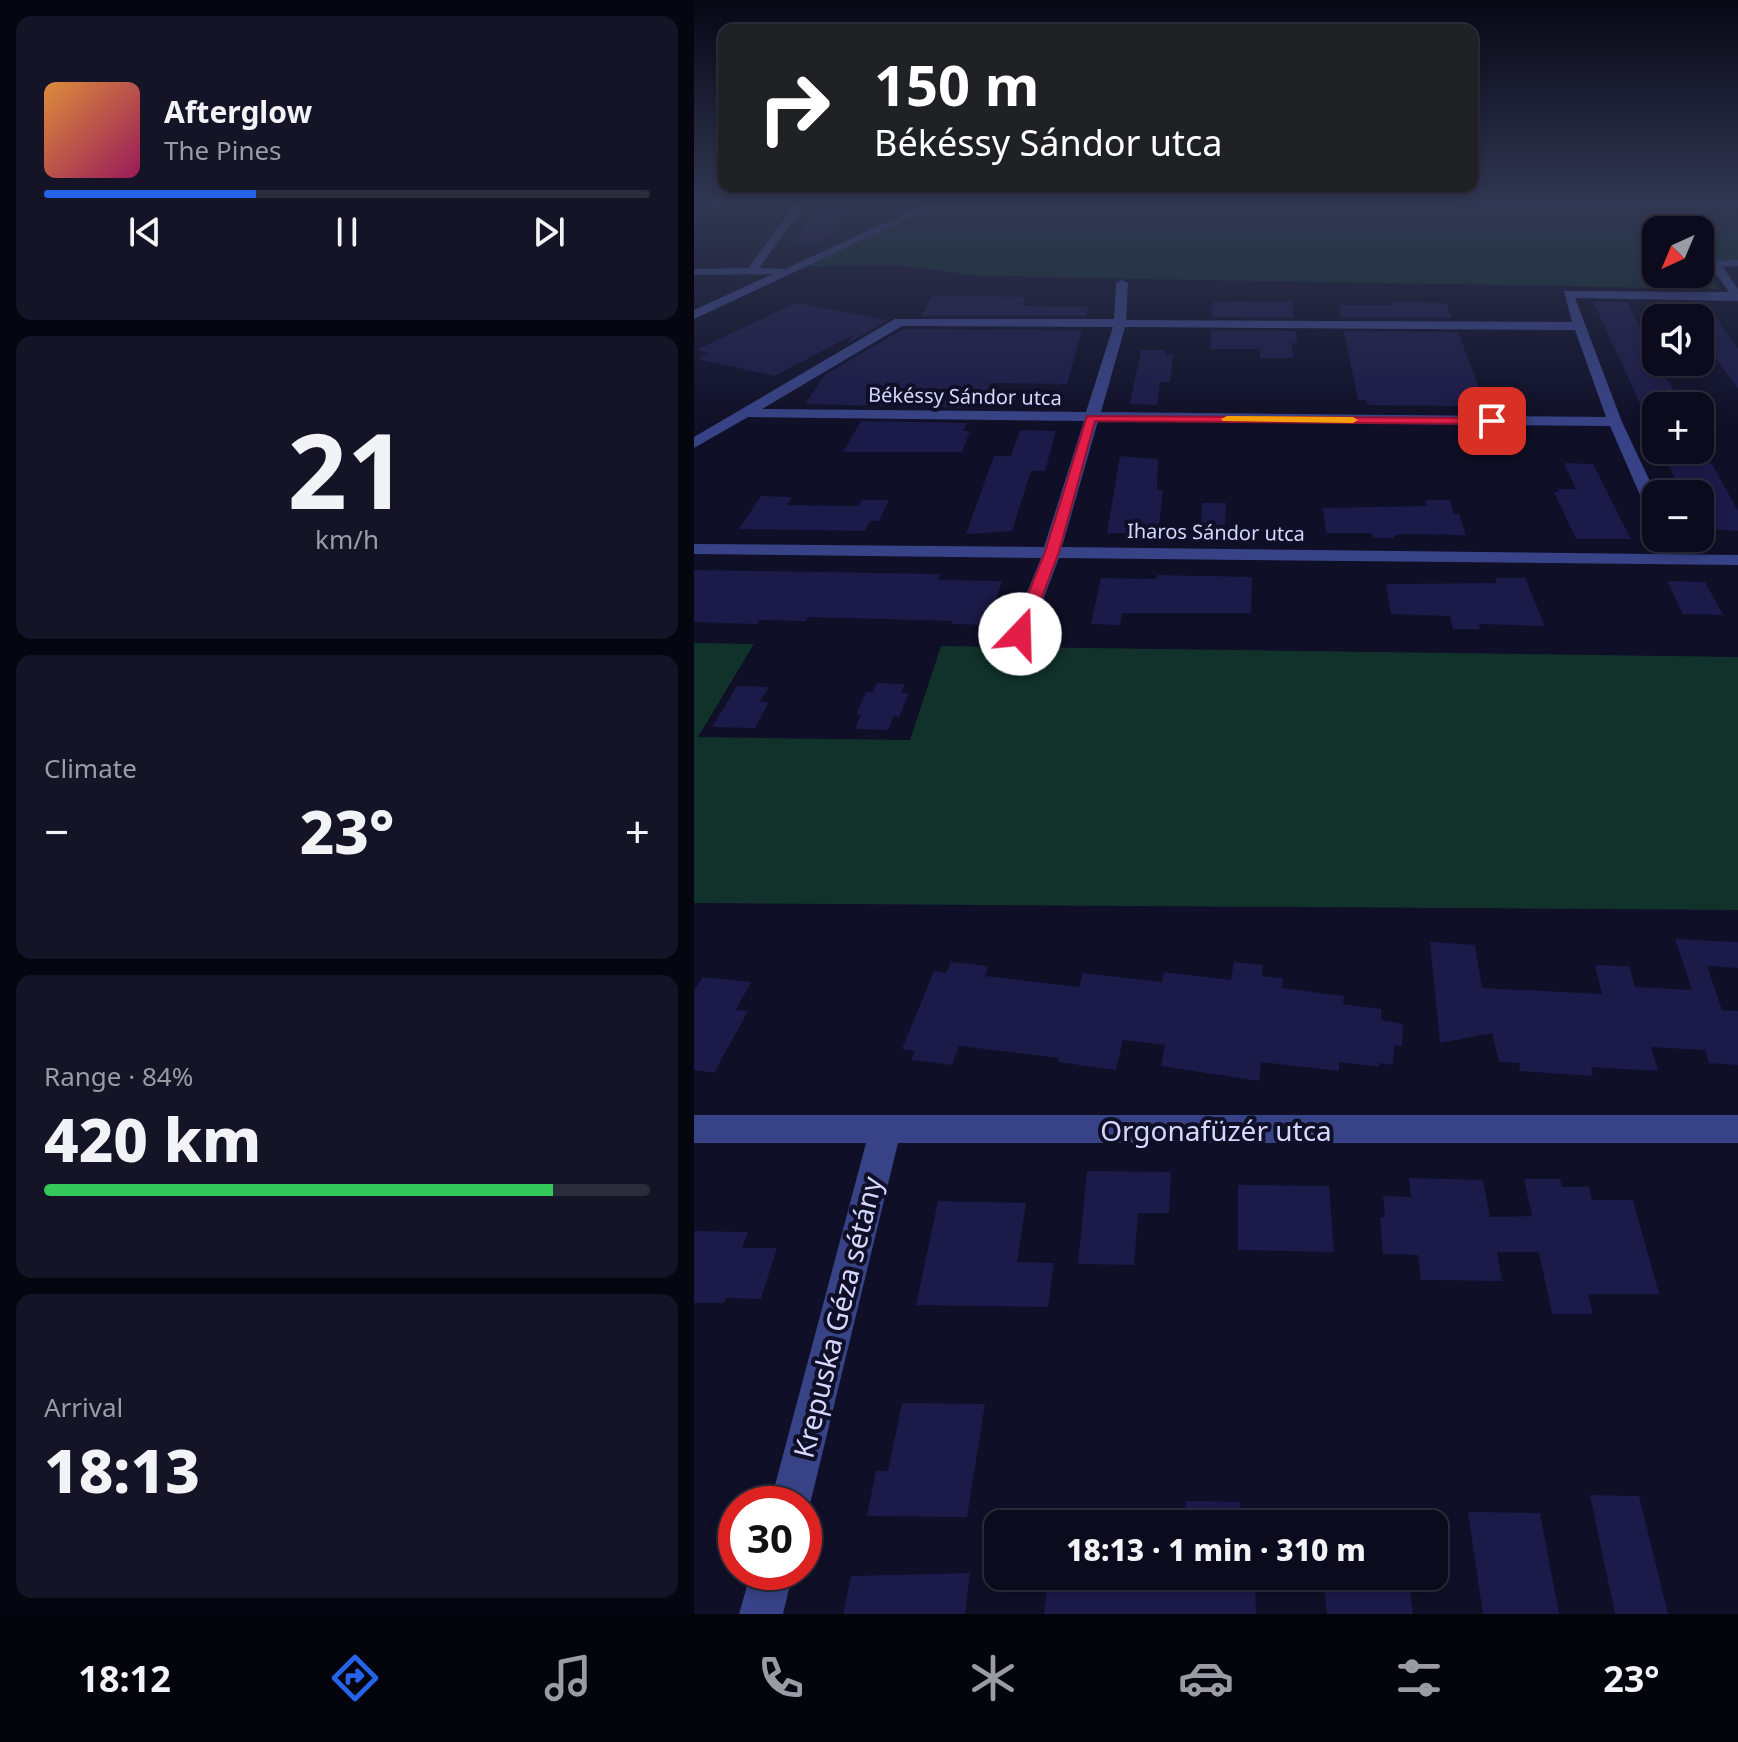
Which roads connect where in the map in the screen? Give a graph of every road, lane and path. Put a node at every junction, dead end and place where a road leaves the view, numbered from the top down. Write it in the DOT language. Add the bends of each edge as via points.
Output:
graph roads {
  1 [pos="776,278"];
  2 [pos="1725,278"];
  3 [pos="1122,283"];
  4 [pos="1737,297"];
  5 [pos="694,315"];
  6 [pos="1120,324"];
  7 [pos="1578,326"];
  8 [pos="747,413"];
  9 [pos="1091,418"];
  10 [pos="1615,422"];
  11 [pos="694,443"];
  12 [pos="1642,481"];
  13 [pos="694,549"];
  14 [pos="1052,552"];
  15 [pos="1675,552"];
  16 [pos="1678,559"];
  17 [pos="1738,560"];
  18 [pos="1020,634"];
  19 [pos="694,1129"];
  20 [pos="1738,1129"];
  21 [pos="885,1131"];
  22 [pos="795,1486"];
  23 [pos="767,1590"];
  24 [pos="761,1614"];
  1 -- 5 [label="street"];
  2 -- 4 [label="street"];
  3 -- 6 [label="street"];
  4 -- 7 [label="street" via="1568,294"];
  6 -- 7 [label="street"];
  6 -- 8 [label="street" via="899,322"];
  6 -- 9 [label="street"];
  7 -- 10 [label="street"];
  8 -- 9 [label="street, Békéssy Sándor utca"];
  8 -- 11 [label="street"];
  9 -- 10 [label="street, Békéssy Sándor utca"];
  9 -- 14 [label="street"];
  10 -- 12 [label="street"];
  13 -- 14 [label="street, Iharos Sándor utca"];
  14 -- 16 [label="street, Iharos Sándor utca"];
  14 -- 18 [label="street"];
  15 -- 16 [label="street"];
  16 -- 17 [label="street, Iharos Sándor utca"];
  19 -- 21 [label="street, Orgonafüzér utca"];
  20 -- 21 [label="street, Orgonafüzér utca"];
  21 -- 22 [label="street, Krepuska Géza sétány"];
  23 -- 24 [label="street"];
}
